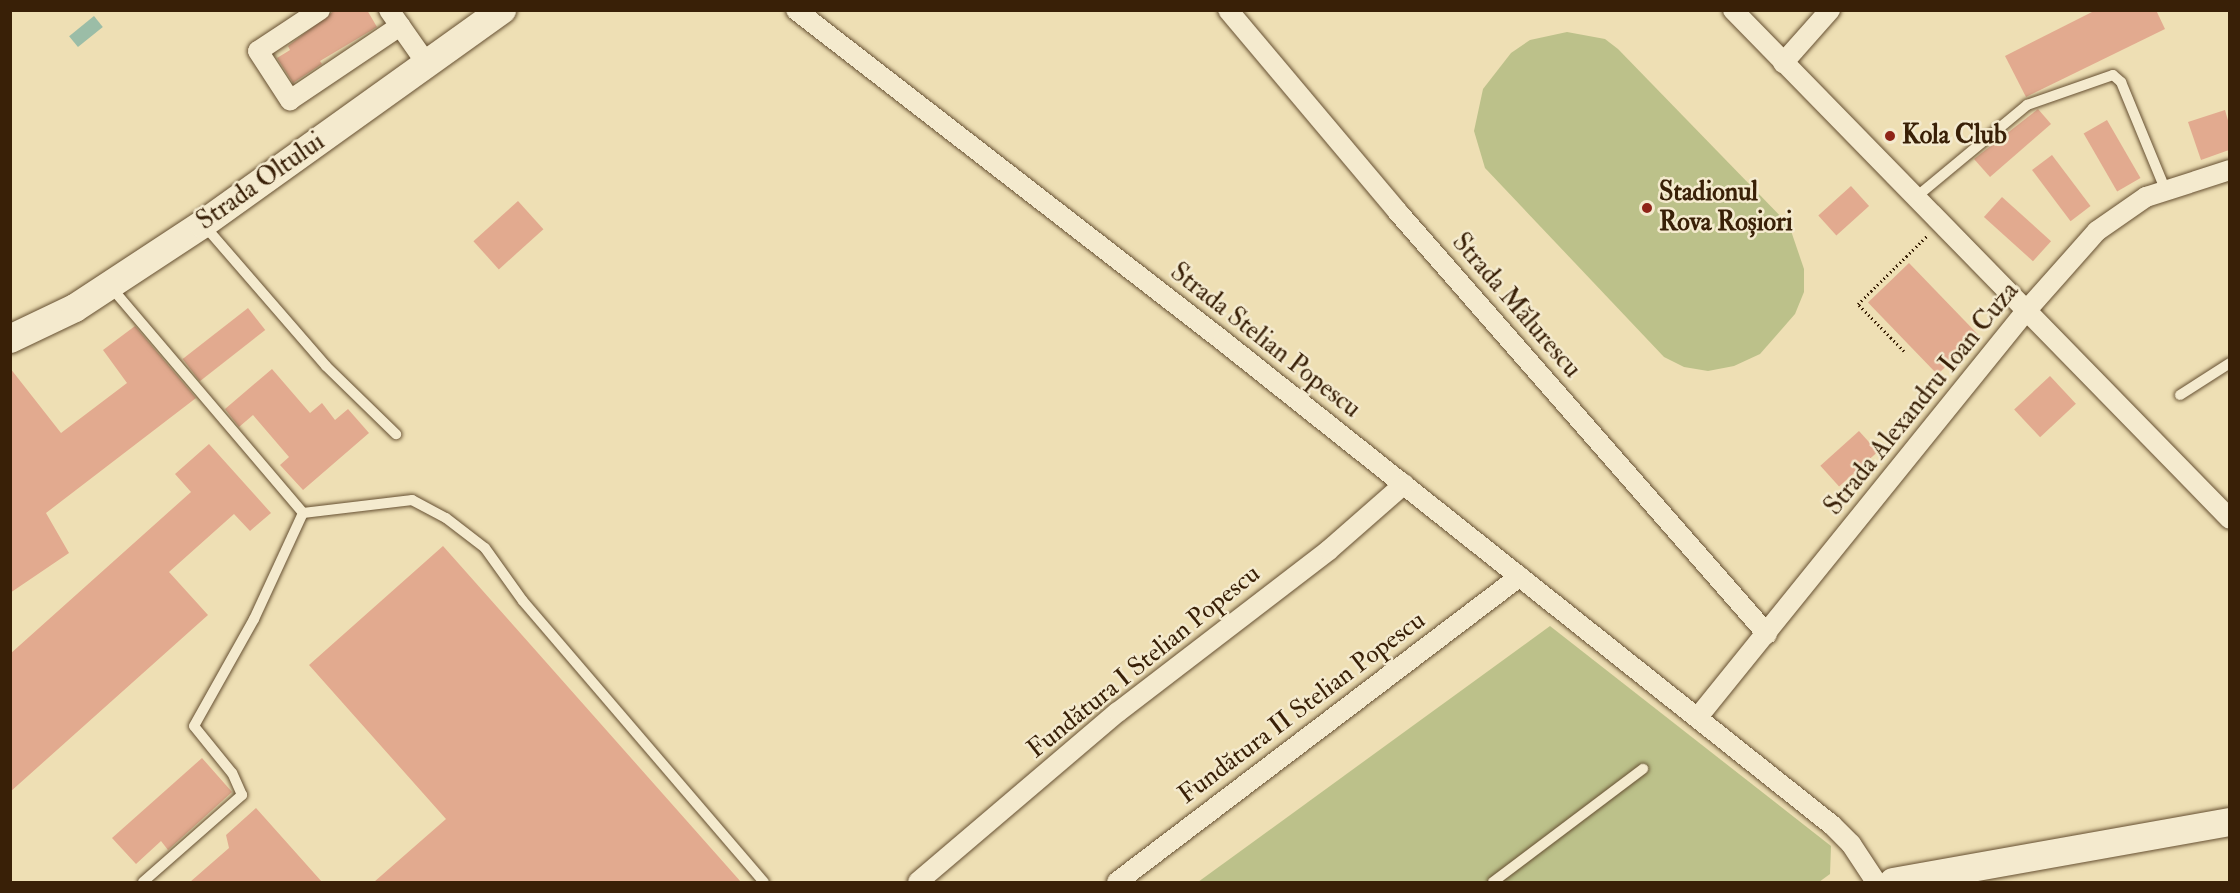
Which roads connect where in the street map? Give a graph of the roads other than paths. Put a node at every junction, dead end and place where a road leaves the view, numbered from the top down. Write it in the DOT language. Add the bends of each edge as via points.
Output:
graph roads {
  1 [pos="320,10"];
  2 [pos="502,10"];
  3 [pos="796,10"];
  4 [pos="1228,10"];
  5 [pos="1733,10"];
  6 [pos="1830,10"];
  7 [pos="395,18"];
  8 [pos="1783,63"];
  9 [pos="428,64"];
  10 [pos="2229,170"];
  11 [pos="2165,189"];
  12 [pos="1916,198"];
  13 [pos="202,224"];
  14 [pos="110,285"];
  15 [pos="2026,311"];
  16 [pos="10,339"];
  17 [pos="2229,363"];
  18 [pos="2180,395"];
  19 [pos="396,434"];
  20 [pos="1404,484"];
  21 [pos="303,513"];
  22 [pos="2229,519"];
  23 [pos="1520,577"];
  24 [pos="1767,634"];
  25 [pos="1698,717"];
  26 [pos="1644,769"];
  27 [pos="2229,822"];
  28 [pos="143,882"];
  29 [pos="764,882"];
  30 [pos="918,882"];
  31 [pos="1117,882"];
  32 [pos="1493,882"];
  33 [pos="1876,882"];
  34 [pos="1893,882"];
  1 -- 7 [label="street" via="258,51 290,100"];
  2 -- 9 [label="main road, Strada Oltului"];
  3 -- 20 [label="street, Strada Stelian Popescu"];
  4 -- 24 [label="street, Strada Mălurescu" via="1404,219"];
  5 -- 8 [label="street"];
  6 -- 8 [label="street"];
  7 -- 9 [label="street"];
  8 -- 12 [label="street"];
  9 -- 13 [label="main road, Strada Oltului"];
  10 -- 11 [label="street, Strada Alexandru Ioan Cuza"];
  11 -- 12 [label="lane" via="2121,82 2113,75 2027,105"];
  11 -- 15 [label="street, Strada Alexandru Ioan Cuza" via="2111,218"];
  12 -- 15 [label="street"];
  13 -- 14 [label="main road, Strada Oltului"];
  13 -- 19 [label="lane" via="326,366"];
  14 -- 16 [label="main road, Strada Oltului" via="75,308"];
  14 -- 21 [label="lane"];
  15 -- 22 [label="street"];
  15 -- 24 [label="street, Strada Alexandru Ioan Cuza"];
  17 -- 18 [label="lane"];
  20 -- 23 [label="street, Strada Stelian Popescu"];
  20 -- 30 [label="street, Fundătura I Stelian Popescu" via="1329,550 1118,712"];
  21 -- 28 [label="lane" via="254,619 194,726 232,773 242,795"];
  21 -- 29 [label="lane" via="412,500 446,518 485,548 523,601"];
  23 -- 25 [label="street, Strada Stelian Popescu"];
  23 -- 31 [label="street, Fundătura II Stelian Popescu"];
  24 -- 25 [label="street, Strada Alexandru Ioan Cuza"];
  25 -- 33 [label="street, Strada Stelian Popescu" via="1832,825 1851,844"];
  26 -- 32 [label="lane"];
  27 -- 34 [label="main road"];
}
